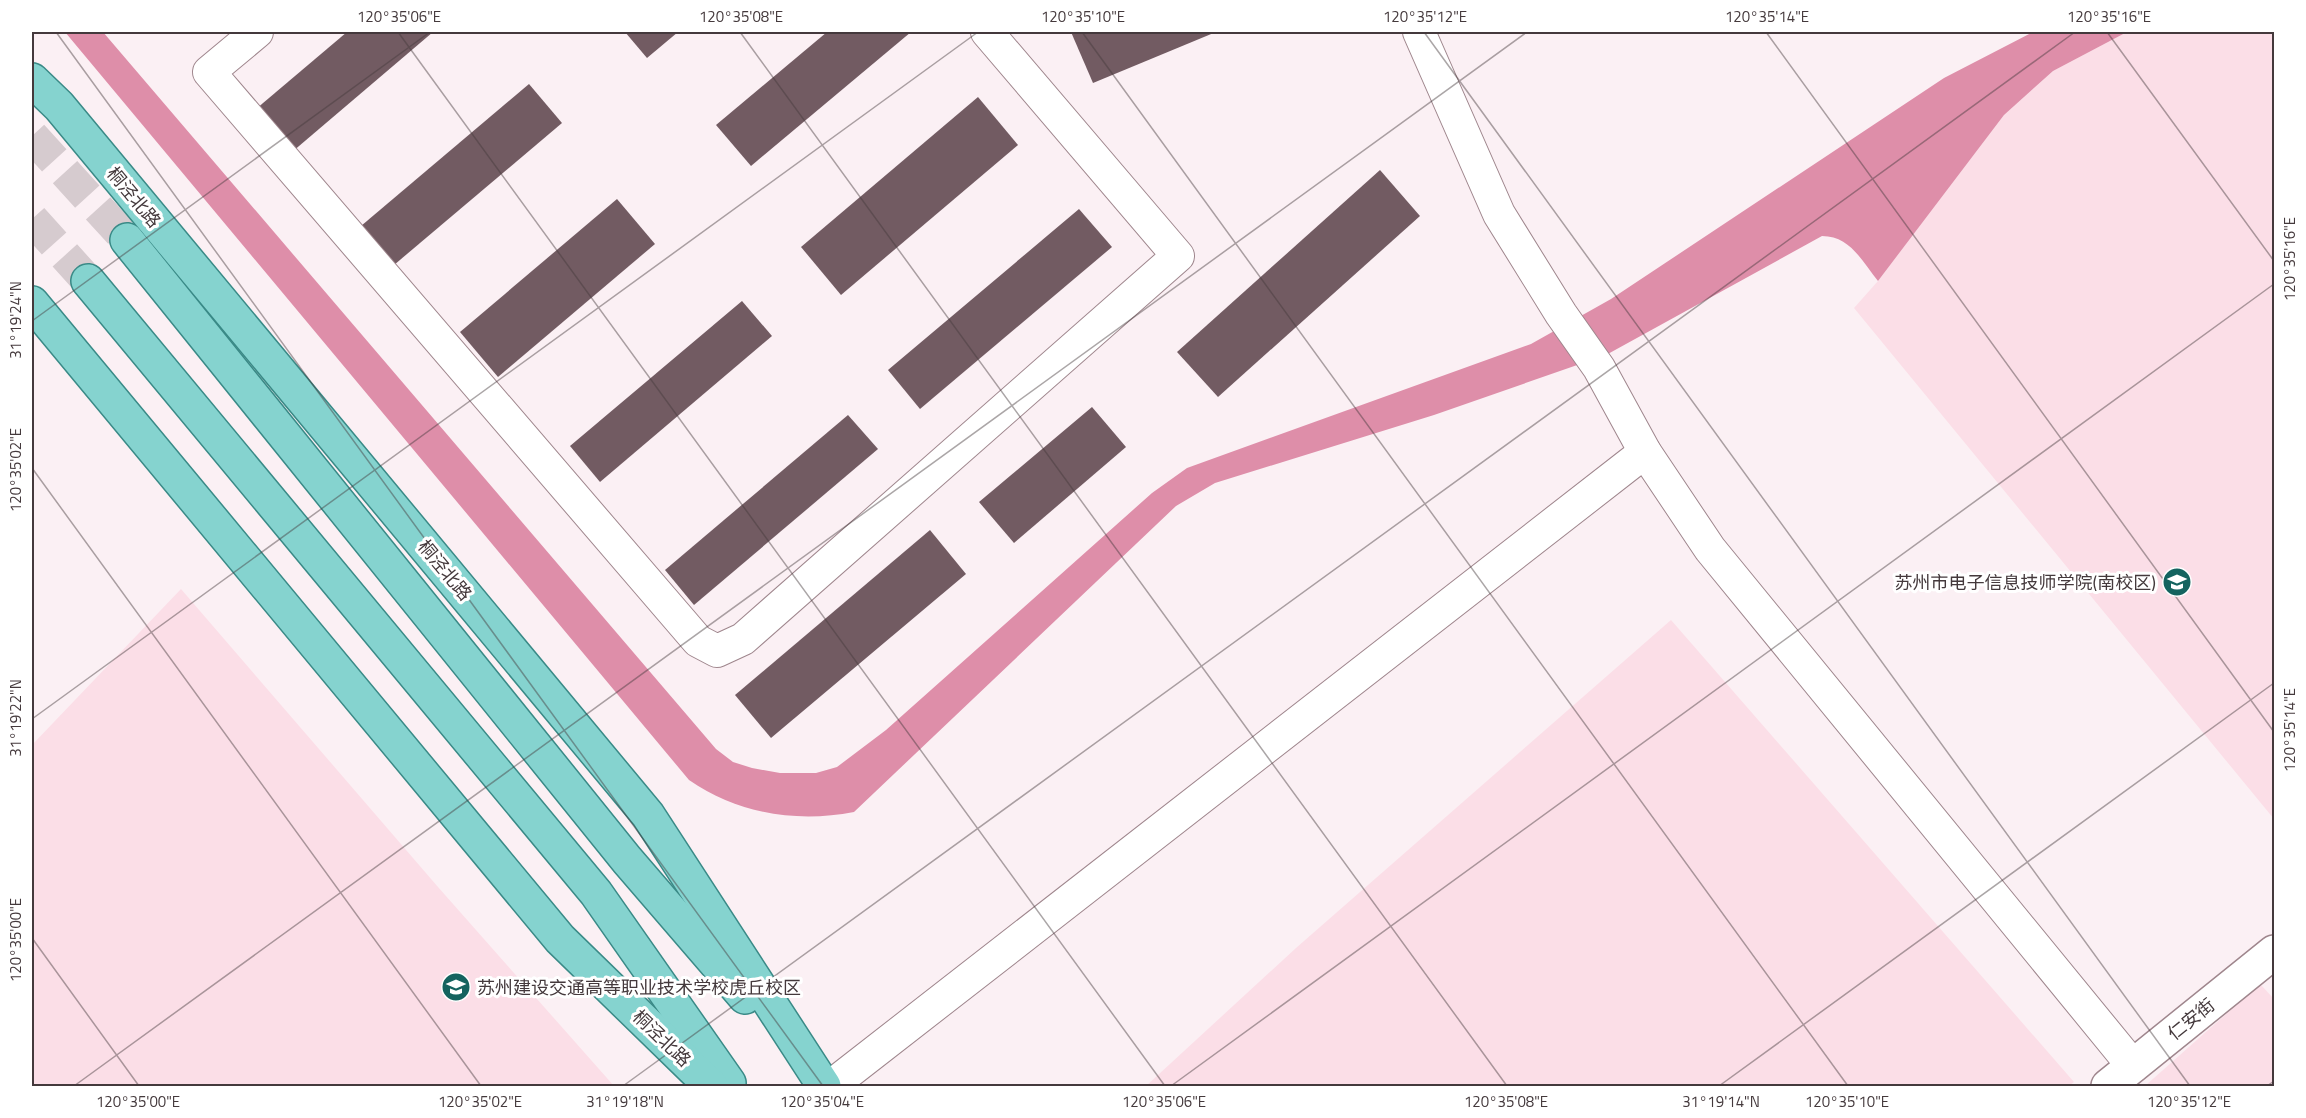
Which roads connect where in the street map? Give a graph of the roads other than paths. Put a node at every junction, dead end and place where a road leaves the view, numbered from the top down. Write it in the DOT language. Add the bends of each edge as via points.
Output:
graph roads {
  1 [pos="257,32"];
  2 [pos="987,32"];
  3 [pos="1419,32"];
  4 [pos="32,80"];
  5 [pos="127,240"];
  6 [pos="88,281"];
  7 [pos="32,303"];
  8 [pos="1645,452"];
  9 [pos="2274,952"];
  10 [pos="2133,1066"];
  11 [pos="711,1086"];
  12 [pos="732,1086"];
  13 [pos="823,1086"];
  14 [pos="831,1086"];
  15 [pos="2108,1086"];
  1 -- 2 [label="street" via="209,72 698,641 717,651 742,639 1178,256"];
  3 -- 8 [label="street" via="1499,214 1599,368"];
  4 -- 13 [label="main road, 桐泾北路" via="59,106 648,815"];
  5 -- 13 [label="main road, 桐泾北路" via="627,860"];
  6 -- 12 [label="main road, 桐泾北路" via="596,893"];
  7 -- 11 [label="main road, 桐泾北路" via="560,939"];
  8 -- 10 [label="street" via="1710,549"];
  8 -- 14 [label="street"];
  9 -- 10 [label="street, 仁安街"];
  10 -- 15 [label="street, 仁安街"];
}
